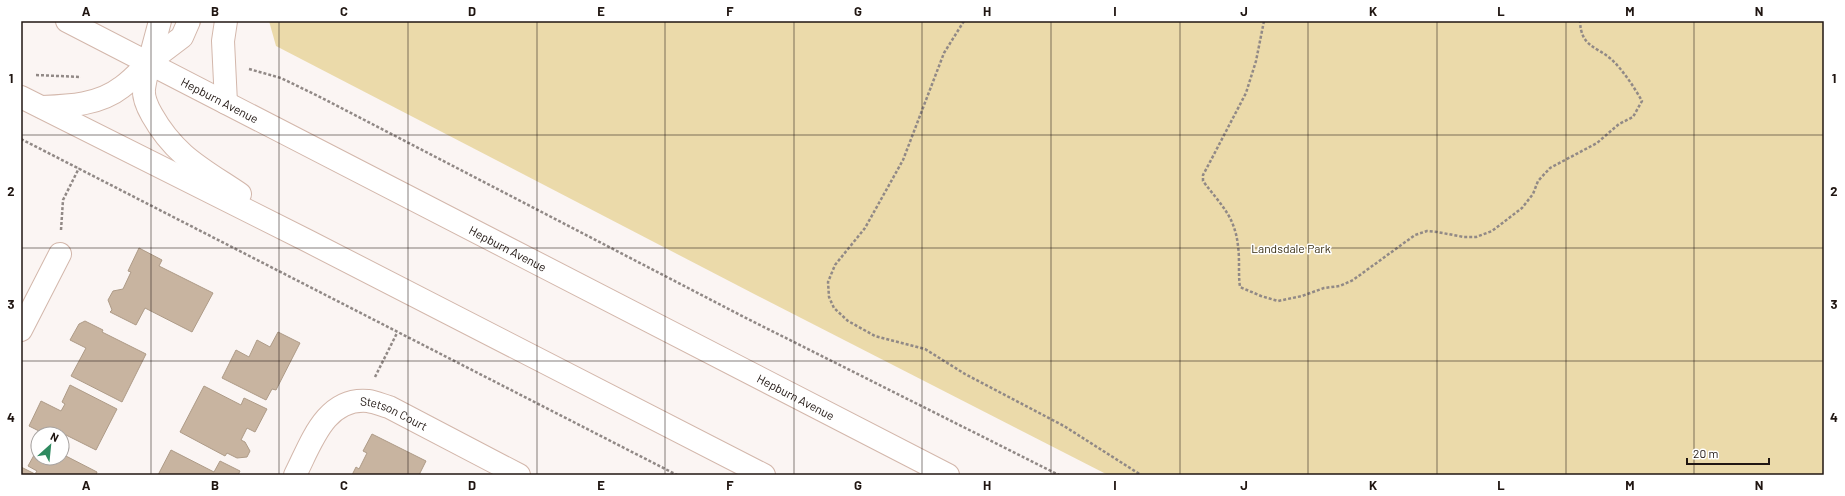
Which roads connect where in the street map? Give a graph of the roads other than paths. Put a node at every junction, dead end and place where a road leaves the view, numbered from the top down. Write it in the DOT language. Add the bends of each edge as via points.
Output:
graph roads {
  1 [pos="67,21"];
  2 [pos="160,21"];
  3 [pos="189,21"];
  4 [pos="226,21"];
  5 [pos="149,62"];
  6 [pos="21,97"];
  7 [pos="226,103"];
  8 [pos="41,107"];
  9 [pos="308,241"];
  10 [pos="60,254"];
  11 [pos="21,330"];
  12 [pos="296,475"];
  13 [pos="519,475"];
  14 [pos="764,475"];
  15 [pos="948,475"];
  1 -- 5 [label="main road, Hepburn Avenue"];
  2 -- 5 [label="main road"];
  3 -- 5 [label="main road" via="182,37"];
  4 -- 7 [label="main road" via="223,41"];
  5 -- 7 [label="main road, Hepburn Avenue"];
  5 -- 8 [label="main road" via="121,88 102,97 79,105"];
  5 -- 9 [label="main road" via="144,90 147,106 171,144 191,162"];
  6 -- 8 [label="main road"];
  7 -- 15 [label="main road, Hepburn Avenue"];
  8 -- 9 [label="main road"];
  9 -- 14 [label="main road"];
  10 -- 11 [label="main road"];
  12 -- 13 [label="main road, Stetson Court" via="323,420 336,408 349,402 368,402 389,407"];
}
